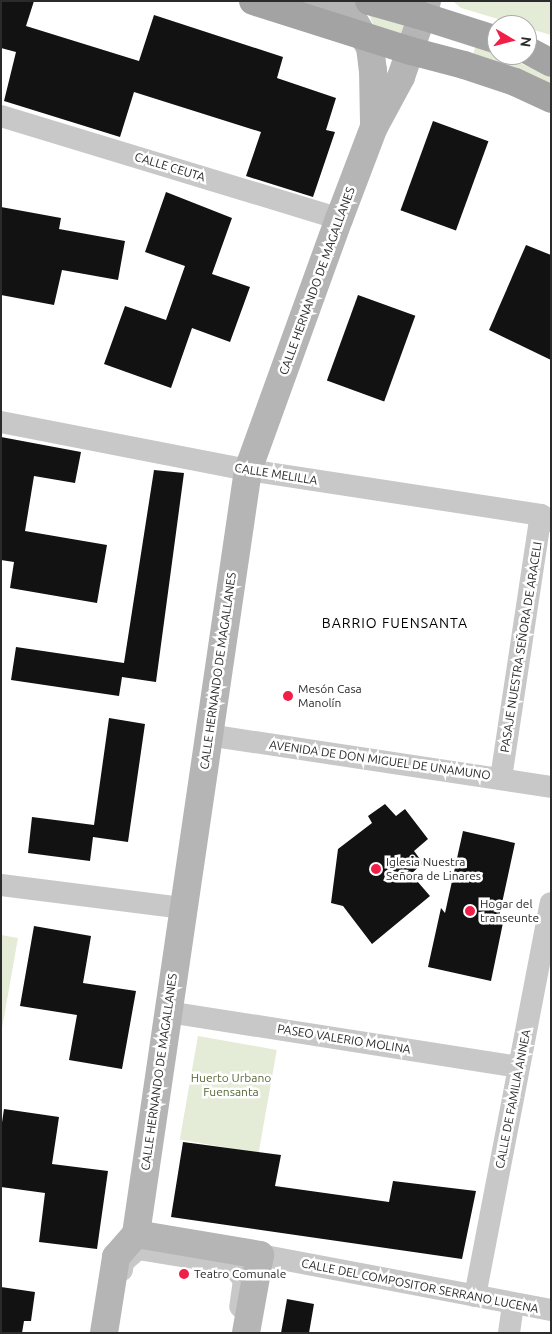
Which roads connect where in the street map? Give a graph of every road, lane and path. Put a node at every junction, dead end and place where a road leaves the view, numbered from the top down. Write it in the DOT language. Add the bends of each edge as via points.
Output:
graph roads {
  1 [pos="253,1"];
  2 [pos="306,1"];
  3 [pos="351,2"];
  4 [pos="424,8"];
  5 [pos="364,36"];
  6 [pos="487,36"];
  7 [pos="411,51"];
  8 [pos="537,55"];
  9 [pos="551,63"];
  10 [pos="551,100"];
  11 [pos="1,116"];
  12 [pos="374,127"];
  13 [pos="339,219"];
  14 [pos="1,422"];
  15 [pos="248,470"];
  16 [pos="546,518"];
  17 [pos="208,735"];
  18 [pos="501,778"];
  19 [pos="551,787"];
  20 [pos="1,885"];
  21 [pos="551,902"];
  22 [pos="184,908"];
  23 [pos="168,1012"];
  24 [pos="520,1067"];
  25 [pos="136,1234"];
  26 [pos="260,1255"];
  27 [pos="475,1296"];
  28 [pos="513,1304"];
  29 [pos="551,1310"];
  30 [pos="104,1333"];
  31 [pos="112,1333"];
  32 [pos="236,1333"];
  33 [pos="246,1333"];
  34 [pos="508,1333"];
  1 -- 5 [label="main road"];
  2 -- 3 [label="street" via="319,5"];
  3 -- 4 [label="main road"];
  3 -- 5 [label="street, CALLE HERNANDO DE MAGALLANES"];
  4 -- 6 [label="main road"];
  4 -- 7 [label="street, CALLE HERNANDO DE MAGALLANES"];
  5 -- 7 [label="main road"];
  5 -- 12 [label="street, CALLE HERNANDO DE MAGALLANES" via="370,47 373,70"];
  7 -- 10 [label="main road" via="515,82"];
  7 -- 12 [label="street, CALLE HERNANDO DE MAGALLANES"];
  8 -- 9 [label="main road"];
  11 -- 13 [label="street, CALLE CEUTA"];
  12 -- 13 [label="street, CALLE HERNANDO DE MAGALLANES"];
  13 -- 15 [label="street, CALLE HERNANDO DE MAGALLANES"];
  14 -- 15 [label="street, CALLE MELILLA"];
  15 -- 16 [label="street, CALLE MELILLA"];
  15 -- 17 [label="street, CALLE HERNANDO DE MAGALLANES"];
  16 -- 18 [label="street, PASAJE NUESTRA SEÑORA DE ARACELI"];
  17 -- 18 [label="street, AVENIDA DE DON MIGUEL DE UNAMUNO"];
  17 -- 22 [label="street, CALLE HERNANDO DE MAGALLANES"];
  18 -- 19 [label="street, AVENIDA DE DON MIGUEL DE UNAMUNO"];
  20 -- 22 [label="street"];
  21 -- 24 [label="street, CALLE DE FAMILIA ANNEA"];
  22 -- 23 [label="street, CALLE HERNANDO DE MAGALLANES"];
  23 -- 24 [label="street, PASEO VALERIO MOLINA"];
  23 -- 25 [label="street, CALLE HERNANDO DE MAGALLANES"];
  24 -- 27 [label="street, CALLE DE FAMILIA ANNEA"];
  25 -- 26 [label="street"];
  25 -- 30 [label="street" via="116,1256"];
  26 -- 27 [label="street, CALLE DEL COMPOSITOR SERRANO LUCENA"];
  26 -- 33 [label="street"];
  27 -- 28 [label="street, CALLE DEL COMPOSITOR SERRANO LUCENA"];
  28 -- 29 [label="street, CALLE DEL COMPOSITOR SERRANO LUCENA"];
  28 -- 34 [label="street"];
  31 -- 32 [label="street" via="123,1262 138,1249 231,1264 244,1280"];
}
